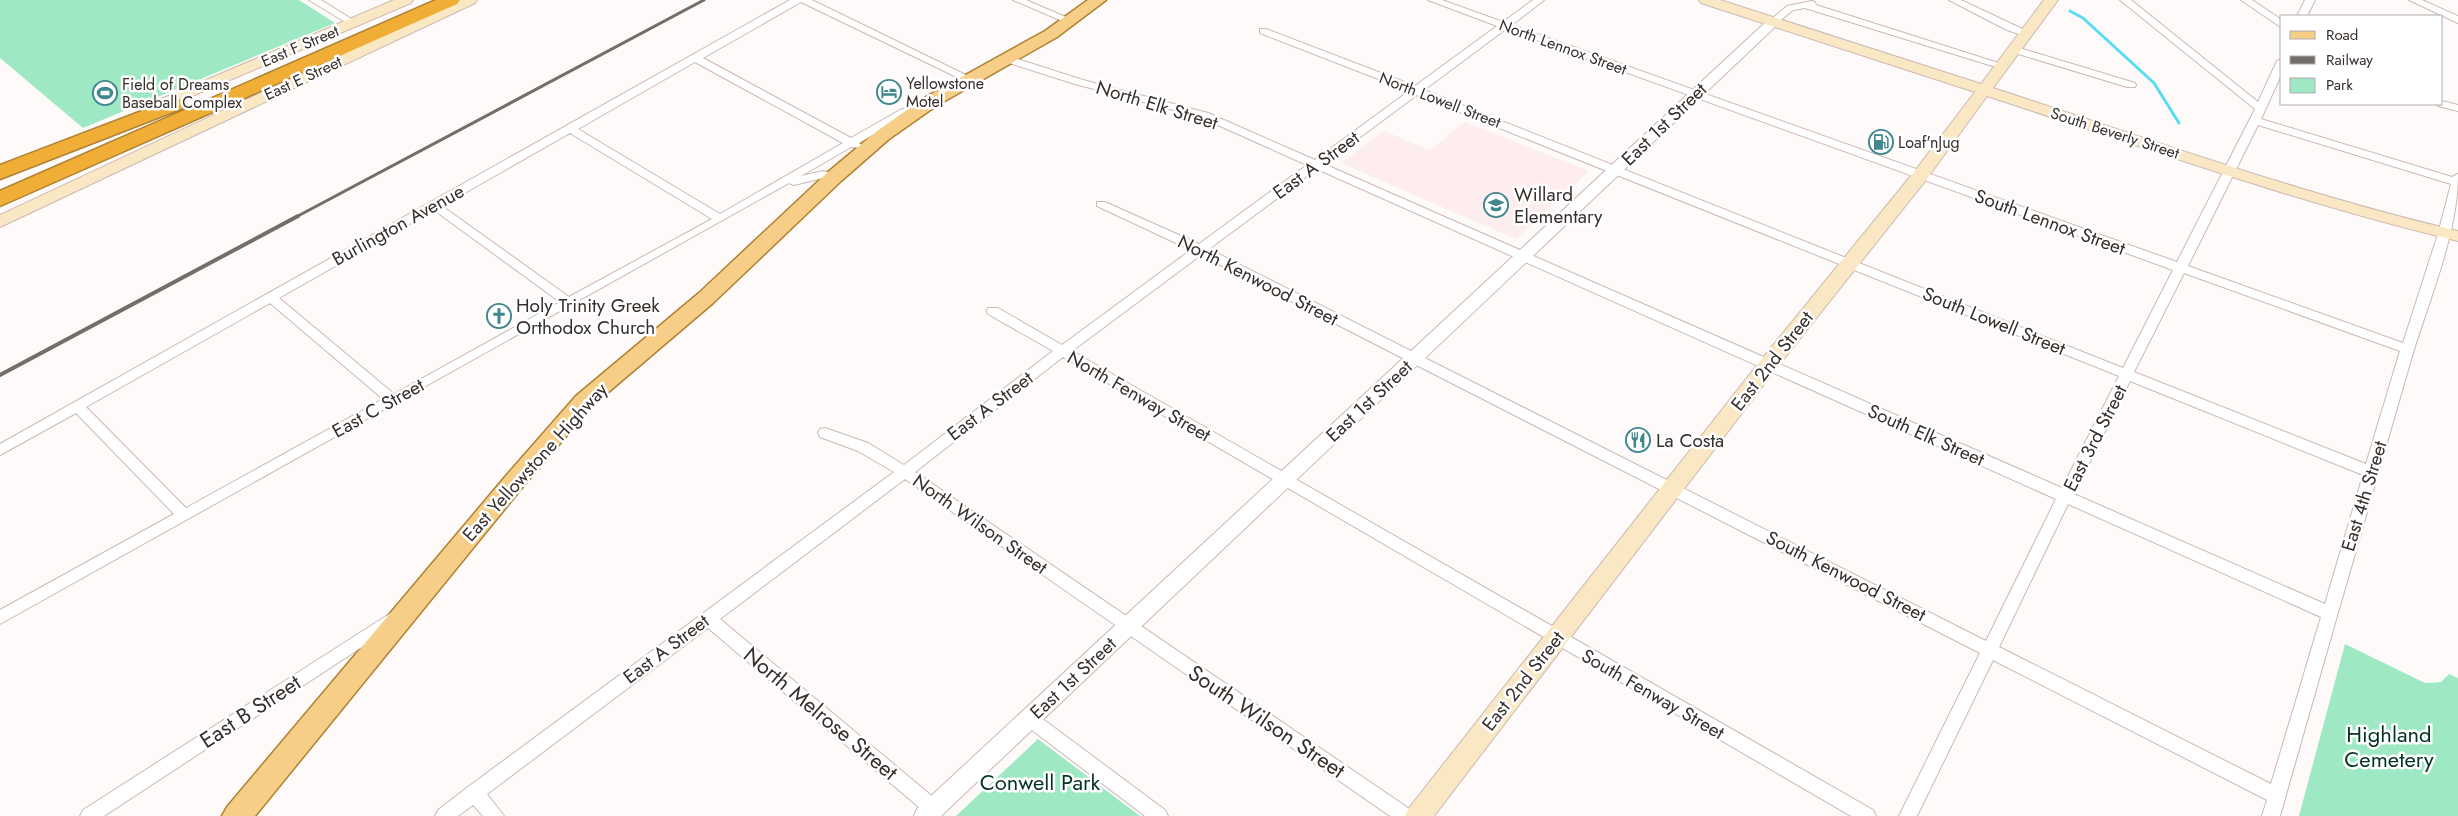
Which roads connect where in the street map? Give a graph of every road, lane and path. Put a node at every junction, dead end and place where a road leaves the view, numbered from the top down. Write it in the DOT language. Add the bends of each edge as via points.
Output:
graph roads {
  1 [pos="314,0"];
  2 [pos="431,0"];
  3 [pos="451,0"];
  4 [pos="470,0"];
  5 [pos="797,0"];
  6 [pos="804,0"];
  7 [pos="1018,0"];
  8 [pos="1098,0"];
  9 [pos="1433,0"];
  10 [pos="1539,0"];
  11 [pos="1706,0"];
  12 [pos="1819,0"];
  13 [pos="1954,0"];
  14 [pos="2051,0"];
  15 [pos="2125,0"];
  16 [pos="2246,0"];
  17 [pos="2310,0"];
  18 [pos="2414,0"];
  19 [pos="1805,5"];
  20 [pos="404,7"];
  21 [pos="2302,15"];
  22 [pos="2458,20"];
  23 [pos="1070,21"];
  24 [pos="1773,22"];
  25 [pos="353,23"];
  26 [pos="2280,24"];
  27 [pos="1505,26"];
  28 [pos="1263,31"];
  29 [pos="2028,34"];
  30 [pos="2016,50"];
  31 [pos="697,59"];
  32 [pos="1007,59"];
  33 [pos="2280,65"];
  34 [pos="2003,66"];
  35 [pos="969,79"];
  36 [pos="2131,85"];
  37 [pos="255,88"];
  38 [pos="1984,90"];
  39 [pos="1418,91"];
  40 [pos="1694,95"];
  41 [pos="2443,104"];
  42 [pos="2260,108"];
  43 [pos="2458,108"];
  44 [pos="2254,121"];
  45 [pos="569,128"];
  46 [pos="858,146"];
  47 [pos="1315,165"];
  48 [pos="1617,170"];
  49 [pos="2230,170"];
  50 [pos="0,173"];
  51 [pos="834,176"];
  52 [pos="1920,176"];
  53 [pos="2457,179"];
  54 [pos="0,191"];
  55 [pos="757,198"];
  56 [pos="0,199"];
  57 [pos="1101,204"];
  58 [pos="434,206"];
  59 [pos="0,211"];
  60 [pos="720,219"];
  61 [pos="0,222"];
  62 [pos="2451,235"];
  63 [pos="1201,250"];
  64 [pos="1523,257"];
  65 [pos="1848,263"];
  66 [pos="2180,268"];
  67 [pos="272,298"];
  68 [pos="569,303"];
  69 [pos="993,311"];
  70 [pos="2407,350"];
  71 [pos="1061,352"];
  72 [pos="1414,360"];
  73 [pos="1768,366"];
  74 [pos="2128,374"];
  75 [pos="393,400"];
  76 [pos="77,406"];
  77 [pos="826,433"];
  78 [pos="0,450"];
  79 [pos="905,472"];
  80 [pos="2371,472"];
  81 [pos="1285,480"];
  82 [pos="1674,489"];
  83 [pos="2065,496"];
  84 [pos="185,516"];
  85 [pos="411,605"];
  86 [pos="2328,614"];
  87 [pos="0,618"];
  88 [pos="708,618"];
  89 [pos="1129,627"];
  90 [pos="1556,638"];
  91 [pos="1990,649"];
  92 [pos="1030,719"];
  93 [pos="474,793"];
  94 [pos="2277,796"];
  95 [pos="929,812"];
  96 [pos="89,816"];
  97 [pos="237,816"];
  98 [pos="444,816"];
  99 [pos="495,816"];
  100 [pos="1159,816"];
  101 [pos="1405,816"];
  102 [pos="1418,816"];
  103 [pos="1867,816"];
  104 [pos="1908,816"];
  105 [pos="2271,816"];
  1 -- 25 [label="street"];
  2 -- 20 [label="highway"];
  3 -- 37 [label="highway"];
  4 -- 61 [label="main road, East E Street"];
  5 -- 31 [label="street, Burlington Avenue"];
  6 -- 35 [label="street"];
  7 -- 23 [label="street"];
  8 -- 23 [label="main road, East Yellowstone Highway"];
  9 -- 27 [label="street, North Lennox Street"];
  10 -- 27 [label="street, East A Street"];
  11 -- 24 [label="main road, South Beverly Street"];
  12 -- 19 [label="street, East 1st Street"];
  13 -- 29 [label="street"];
  14 -- 29 [label="main road, East 2nd Street"];
  15 -- 42 [label="street"];
  16 -- 26 [label="street"];
  17 -- 21 [label="street"];
  18 -- 22 [label="street"];
  19 -- 24 [label="street, East 1st Street" via="1790,8"];
  19 -- 34 [label="street"];
  20 -- 25 [label="main road, East F Street"];
  20 -- 50 [label="highway"];
  20 -- 54 [label="highway" via="212,100"];
  23 -- 32 [label="main road, East Yellowstone Highway"];
  24 -- 38 [label="main road, South Beverly Street"];
  24 -- 40 [label="street, East 1st Street"];
  25 -- 50 [label="main road, East F Street"];
  27 -- 39 [label="street, East A Street"];
  27 -- 40 [label="street, North Lennox Street"];
  28 -- 39 [label="street, North Lowell Street"];
  29 -- 30 [label="main road, East 2nd Street"];
  30 -- 34 [label="main road, East 2nd Street"];
  30 -- 36 [label="street"];
  31 -- 45 [label="street, Burlington Avenue"];
  31 -- 46 [label="street"];
  32 -- 35 [label="main road, East Yellowstone Highway"];
  32 -- 47 [label="street, North Elk Street" via="1199,114"];
  33 -- 42 [label="street, East 3rd Street"];
  34 -- 38 [label="main road, East 2nd Street"];
  35 -- 46 [label="main road, East Yellowstone Highway"];
  37 -- 56 [label="highway"];
  37 -- 59 [label="highway"];
  38 -- 49 [label="main road, South Beverly Street"];
  38 -- 52 [label="main road, East 2nd Street"];
  39 -- 47 [label="street, East A Street"];
  39 -- 48 [label="street, North Lowell Street"];
  40 -- 48 [label="street, East 1st Street"];
  40 -- 52 [label="street, South Lennox Street"];
  41 -- 43 [label="street"];
  42 -- 44 [label="street, East 3rd Street"];
  44 -- 49 [label="street, East 3rd Street"];
  44 -- 53 [label="street"];
  45 -- 58 [label="street, Burlington Avenue"];
  45 -- 60 [label="street"];
  46 -- 51 [label="main road, East Yellowstone Highway"];
  46 -- 55 [label="street, East C Street"];
  47 -- 63 [label="street, East A Street"];
  47 -- 64 [label="street, North Elk Street"];
  48 -- 64 [label="street, East 1st Street"];
  48 -- 65 [label="street, South Lowell Street"];
  49 -- 62 [label="main road, South Beverly Street" via="2355,210"];
  49 -- 66 [label="street, East 3rd Street"];
  51 -- 55 [label="street, East C Street" via="807,177"];
  51 -- 85 [label="main road, East Yellowstone Highway" via="706,298 584,401"];
  52 -- 65 [label="main road, East 2nd Street"];
  52 -- 66 [label="street, South Lennox Street"];
  53 -- 62 [label="street, East 4th Street"];
  55 -- 60 [label="street, East C Street"];
  57 -- 63 [label="street, North Kenwood Street"];
  58 -- 67 [label="street, Burlington Avenue"];
  58 -- 68 [label="street"];
  60 -- 68 [label="street, East C Street"];
  62 -- 70 [label="street, East 4th Street"];
  63 -- 71 [label="street, East A Street"];
  63 -- 72 [label="street, North Kenwood Street"];
  64 -- 72 [label="street, East 1st Street"];
  64 -- 73 [label="street, South Elk Street"];
  65 -- 73 [label="main road, East 2nd Street"];
  65 -- 74 [label="street, South Lowell Street"];
  66 -- 70 [label="street, South Lennox Street"];
  66 -- 74 [label="street, East 3rd Street"];
  67 -- 75 [label="street"];
  67 -- 76 [label="street, Burlington Avenue"];
  68 -- 75 [label="street, East C Street"];
  69 -- 71 [label="street, North Fenway Street"];
  70 -- 80 [label="street, East 4th Street"];
  71 -- 79 [label="street, East A Street"];
  71 -- 81 [label="street, North Fenway Street"];
  72 -- 81 [label="street, East 1st Street"];
  72 -- 82 [label="street, South Kenwood Street"];
  73 -- 82 [label="main road, East 2nd Street"];
  73 -- 83 [label="street, South Elk Street"];
  74 -- 80 [label="street, South Lowell Street"];
  74 -- 83 [label="street, East 3rd Street"];
  75 -- 84 [label="street, East C Street"];
  76 -- 78 [label="street, Burlington Avenue"];
  76 -- 84 [label="street"];
  77 -- 79 [label="street, North Wilson Street" via="863,447"];
  79 -- 88 [label="street, East A Street"];
  79 -- 89 [label="street, North Wilson Street"];
  80 -- 86 [label="street, East 4th Street"];
  81 -- 89 [label="street, East 1st Street"];
  81 -- 90 [label="street, South Fenway Street"];
  82 -- 90 [label="main road, East 2nd Street"];
  82 -- 91 [label="street, South Kenwood Street"];
  83 -- 86 [label="street, South Elk Street"];
  83 -- 91 [label="street, East 3rd Street"];
  84 -- 87 [label="street, East C Street"];
  85 -- 96 [label="street, East B Street"];
  85 -- 97 [label="main road, East Yellowstone Highway"];
  86 -- 94 [label="street, East 4th Street"];
  88 -- 93 [label="street, East A Street"];
  88 -- 95 [label="street, North Melrose Street"];
  89 -- 92 [label="street, East 1st Street"];
  89 -- 101 [label="street, South Wilson Street"];
  90 -- 102 [label="main road, East 2nd Street"];
  90 -- 103 [label="street, South Fenway Street"];
  91 -- 94 [label="street, South Kenwood Street"];
  91 -- 104 [label="street, East 3rd Street"];
  92 -- 95 [label="street, East 1st Street"];
  92 -- 100 [label="street"];
  93 -- 98 [label="street, East A Street"];
  93 -- 99 [label="street"];
  94 -- 105 [label="street, East 4th Street"];
}
